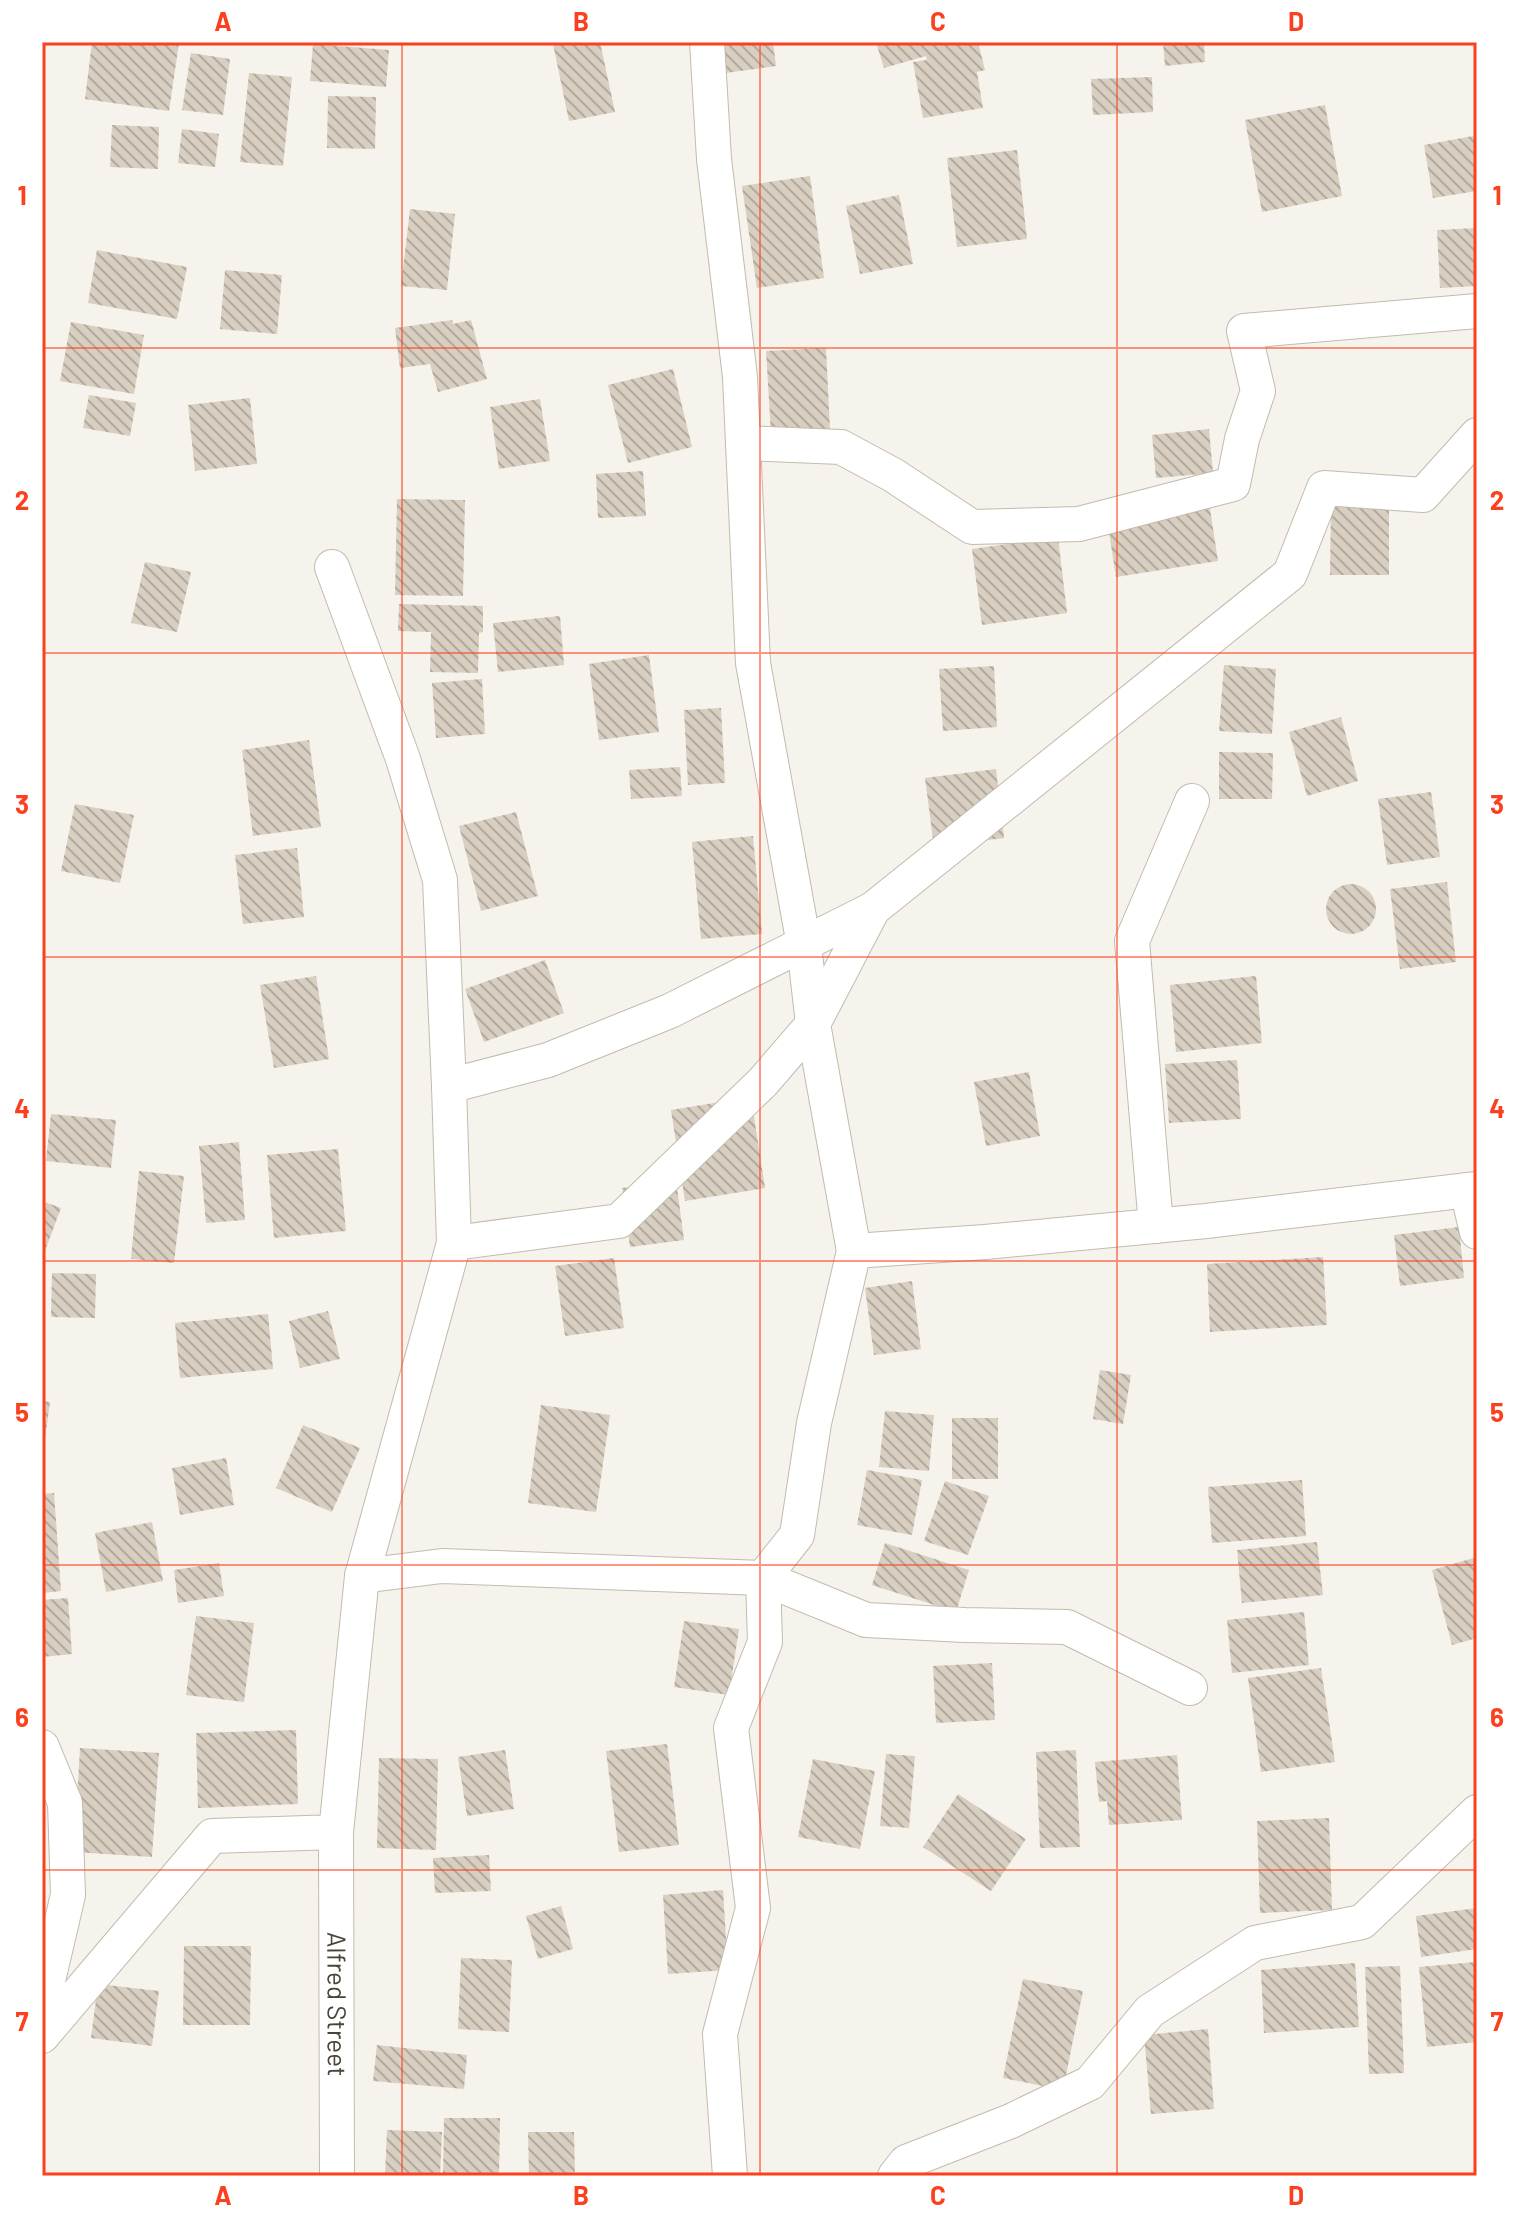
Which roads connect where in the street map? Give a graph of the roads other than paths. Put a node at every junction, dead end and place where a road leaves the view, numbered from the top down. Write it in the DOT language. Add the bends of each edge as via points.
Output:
graph roads {
  1 [pos="707,42"];
  2 [pos="1477,311"];
  3 [pos="1477,435"];
  4 [pos="743,443"];
  5 [pos="332,567"];
  6 [pos="1192,801"];
  7 [pos="873,909"];
  8 [pos="804,945"];
  9 [pos="813,1024"];
  10 [pos="449,1086"];
  11 [pos="1472,1189"];
  12 [pos="1156,1226"];
  13 [pos="1477,1232"];
  14 [pos="454,1243"];
  15 [pos="854,1251"];
  16 [pos="362,1576"];
  17 [pos="763,1578"];
  18 [pos="1190,1688"];
  19 [pos="42,1747"];
  20 [pos="1477,1812"];
  21 [pos="336,1832"];
  22 [pos="42,2006"];
  23 [pos="42,2036"];
  24 [pos="337,2176"];
  25 [pos="730,2176"];
  26 [pos="895,2176"];
  1 -- 4 [label="street"];
  2 -- 4 [label="street" via="1244,331 1258,391 1233,484 1079,524 972,527 841,447"];
  3 -- 7 [label="street" via="1423,495 1324,488 1290,574"];
  4 -- 8 [label="street" via="753,663"];
  5 -- 10 [label="street, Alfred Street" via="403,759 440,880"];
  6 -- 12 [label="street" via="1132,941"];
  7 -- 8 [label="street"];
  7 -- 9 [label="street"];
  8 -- 9 [label="street"];
  8 -- 10 [label="street" via="670,1011 548,1060"];
  9 -- 14 [label="street" via="763,1082 619,1221"];
  9 -- 15 [label="street"];
  10 -- 14 [label="street, Alfred Street"];
  11 -- 12 [label="street"];
  11 -- 13 [label="street"];
  12 -- 15 [label="street"];
  14 -- 16 [label="street, Alfred Street"];
  15 -- 17 [label="street" via="814,1423 797,1535"];
  16 -- 17 [label="street" via="442,1566"];
  16 -- 21 [label="street, Alfred Street"];
  17 -- 18 [label="street" via="866,1620 1067,1627"];
  17 -- 25 [label="street" via="765,1642 731,1728 753,1908 720,2034"];
  19 -- 22 [label="street" via="65,1803 68,1895"];
  20 -- 26 [label="street" via="1362,1922 1255,1943 1150,2011 1090,2083 906,2162"];
  21 -- 23 [label="street" via="212,1836"];
  21 -- 24 [label="street, Alfred Street"];
}
